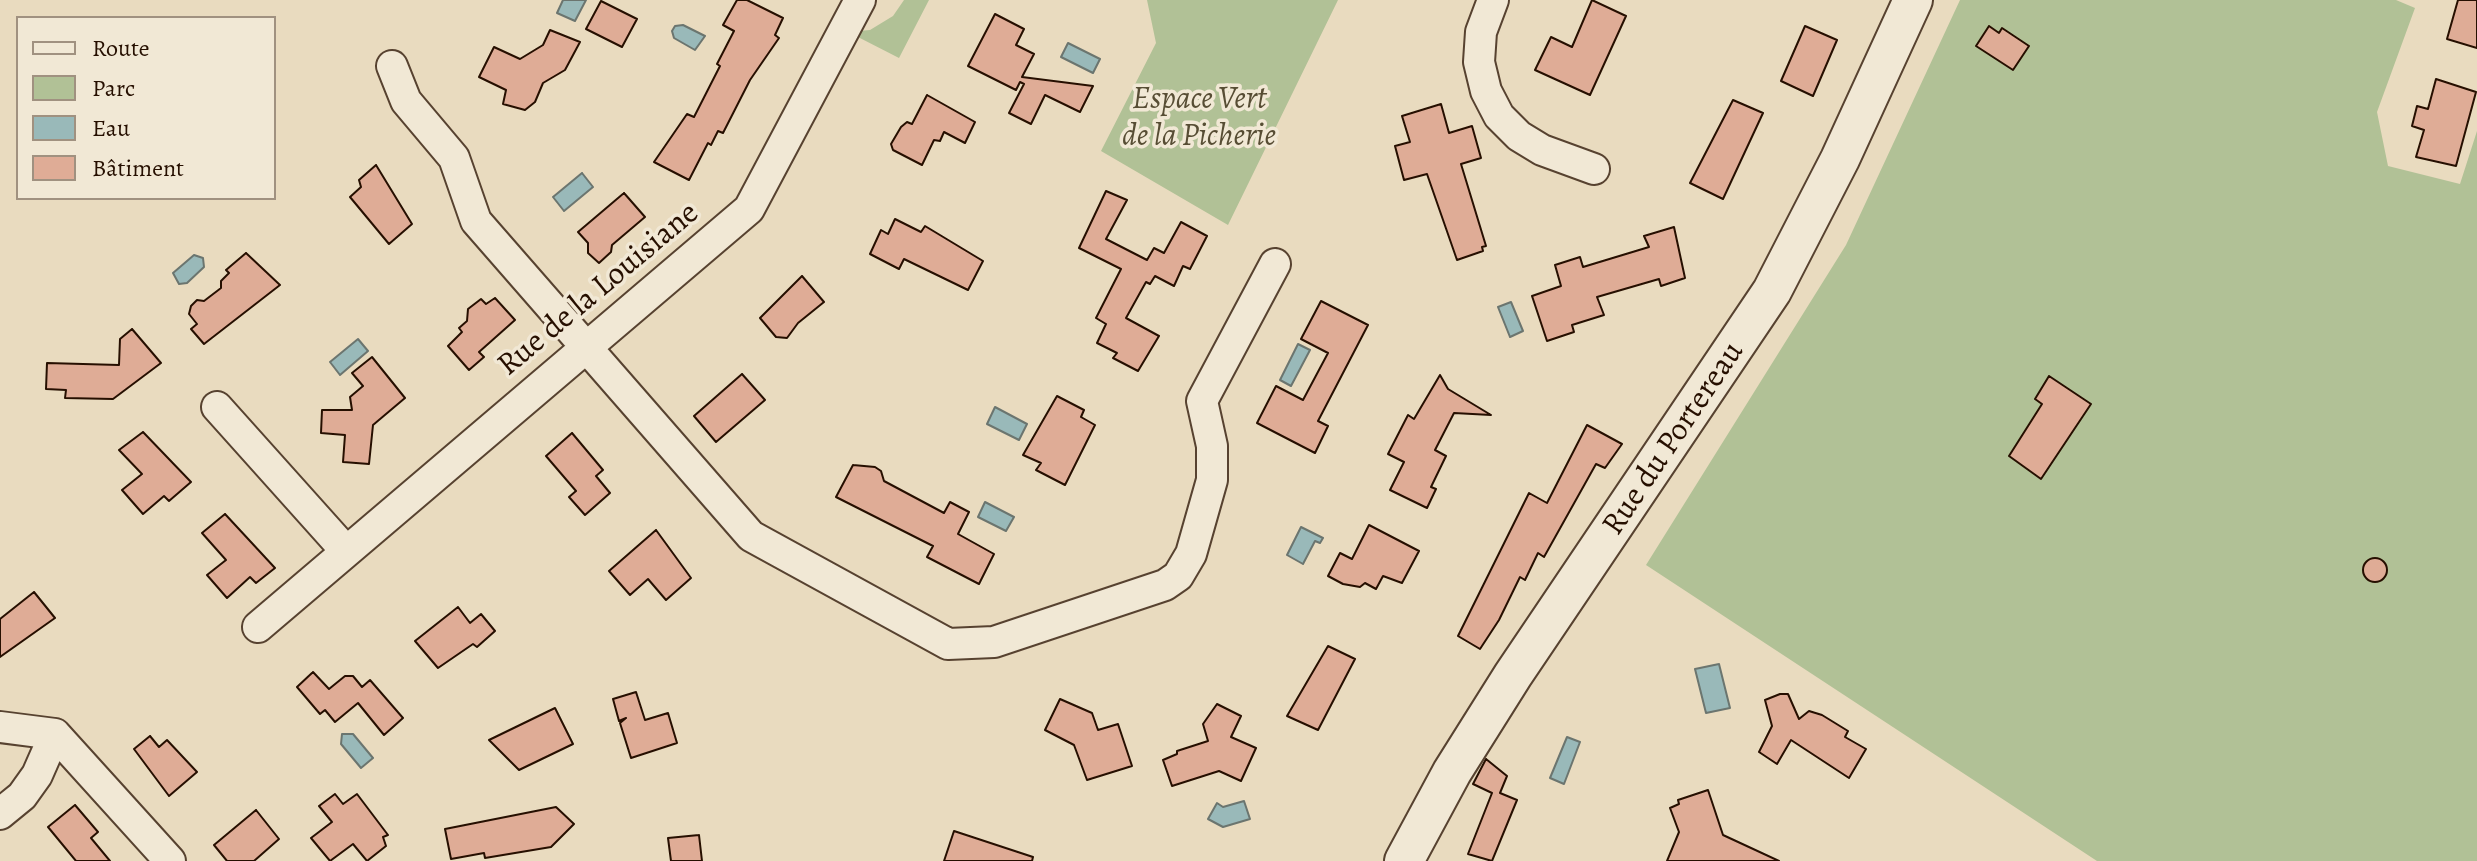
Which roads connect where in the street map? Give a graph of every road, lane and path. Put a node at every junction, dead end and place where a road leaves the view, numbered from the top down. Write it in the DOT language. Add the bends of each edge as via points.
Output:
graph roads {
  1 [pos="860,0"];
  2 [pos="1493,0"];
  3 [pos="1913,0"];
  4 [pos="392,66"];
  5 [pos="1594,169"];
  6 [pos="1275,264"];
  7 [pos="586,347"];
  8 [pos="217,407"];
  9 [pos="346,551"];
  10 [pos="258,627"];
  11 [pos="0,727"];
  12 [pos="55,734"];
  13 [pos="0,814"];
  14 [pos="170,861"];
  15 [pos="1404,861"];
  1 -- 7 [label="street, Rue de la Louisiane" via="749,209"];
  2 -- 5 [label="street" via="1481,32 1479,62 1499,116 1542,150"];
  3 -- 15 [label="street, Rue du Portereau" via="1772,291 1513,675"];
  4 -- 7 [label="street" via="406,101 454,158 476,221"];
  6 -- 7 [label="street" via="1202,401 1212,446 1212,480 1191,554 1178,576 1165,585 983,644 948,644 751,536"];
  7 -- 9 [label="street, Rue de la Louisiane"];
  8 -- 9 [label="street"];
  9 -- 10 [label="street, Rue de la Louisiane"];
  11 -- 12 [label="street"];
  12 -- 13 [label="street" via="37,775"];
  12 -- 14 [label="street"];
}
